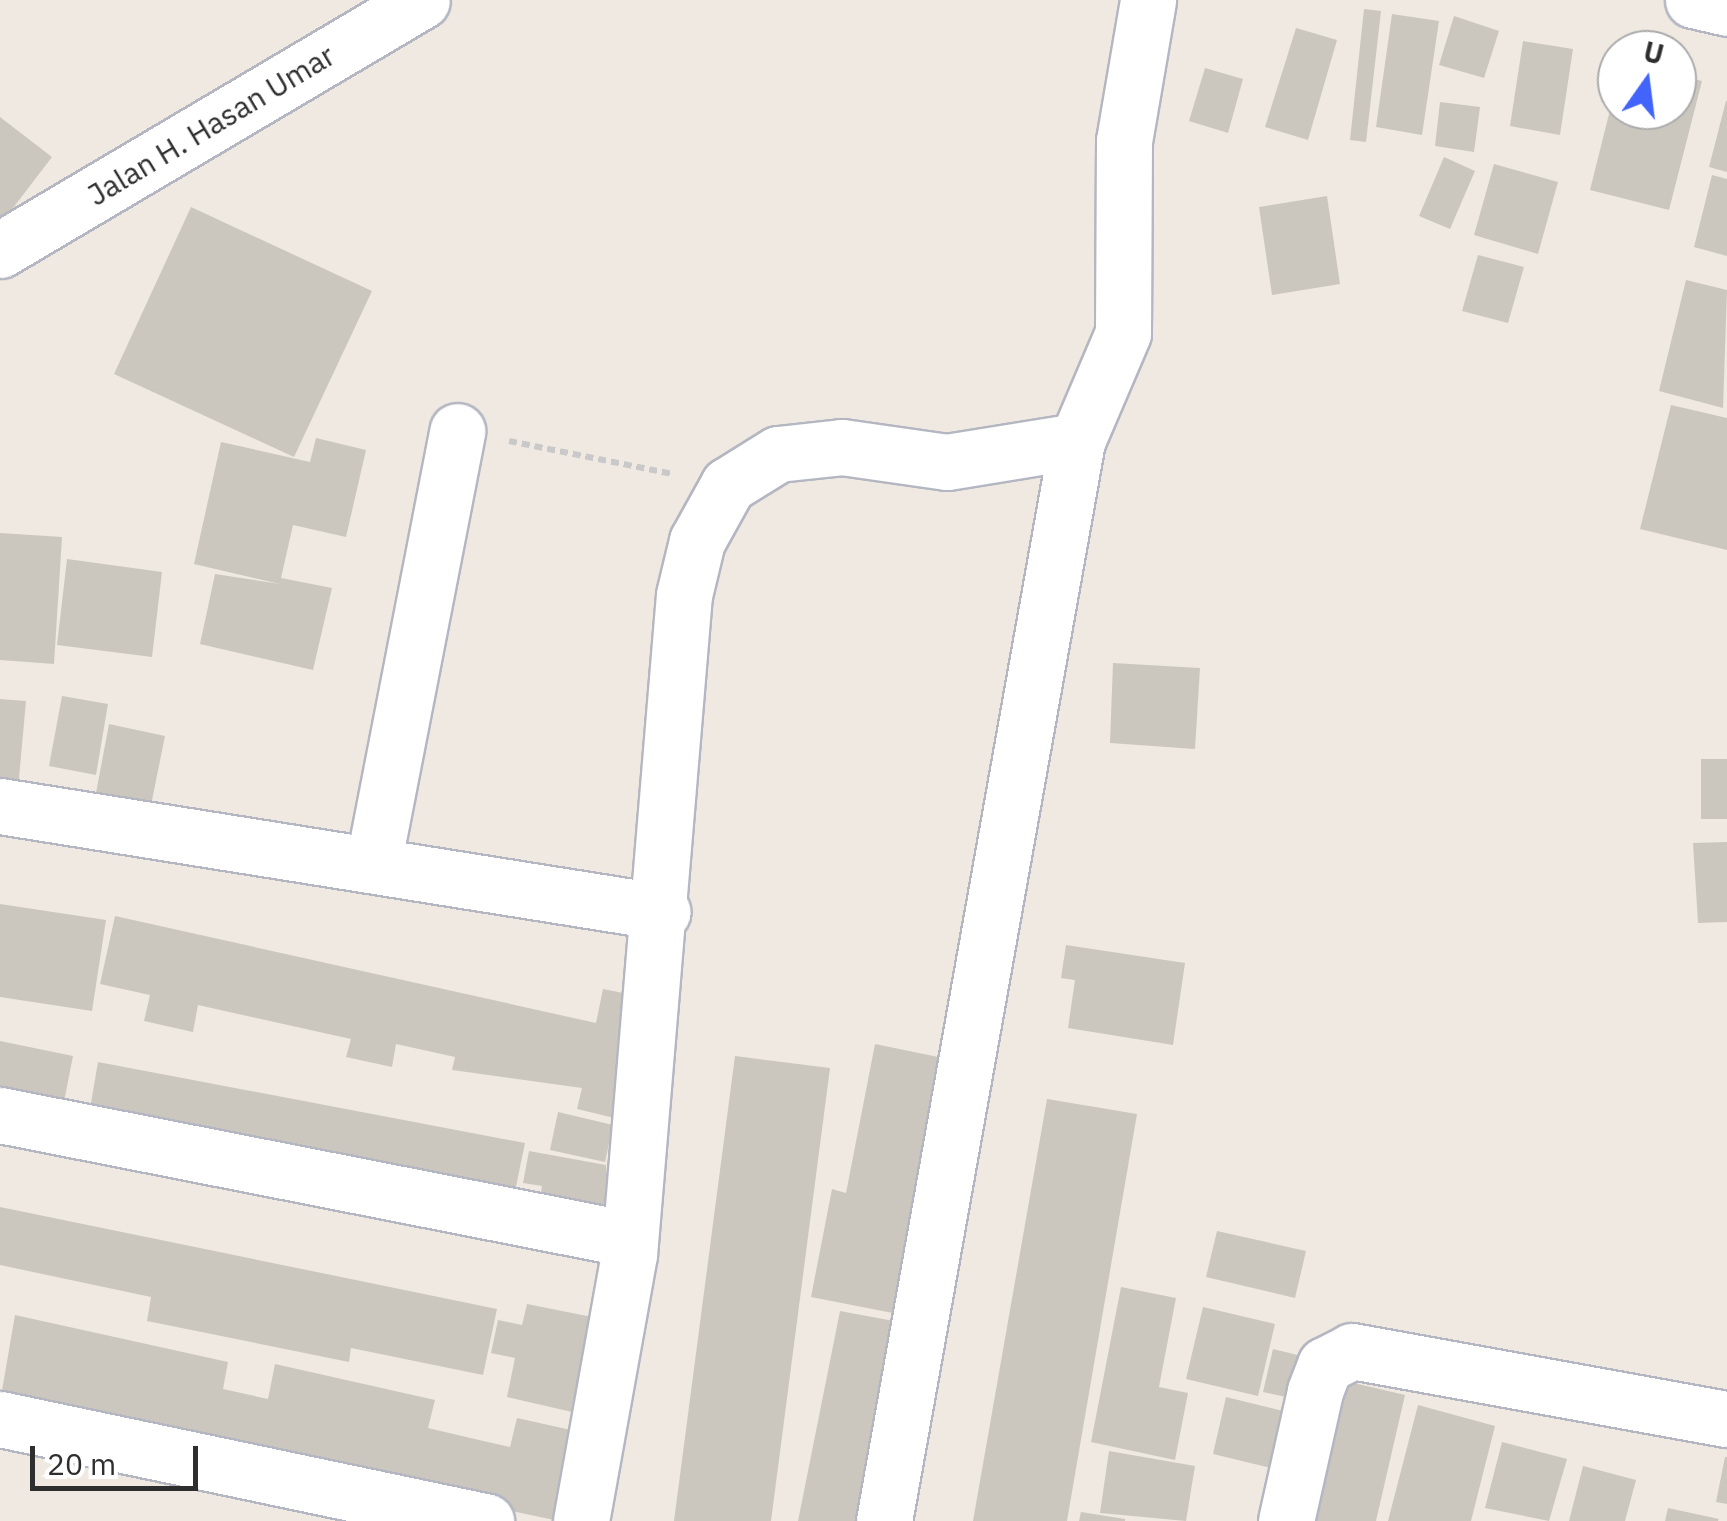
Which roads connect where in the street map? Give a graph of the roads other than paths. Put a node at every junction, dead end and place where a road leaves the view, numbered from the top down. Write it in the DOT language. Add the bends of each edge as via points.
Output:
graph roads {
  1 [pos="422,0"];
  2 [pos="1148,0"];
  3 [pos="1692,0"];
  4 [pos="1727,8"];
  5 [pos="0,250"];
  6 [pos="457,431"];
  7 [pos="1077,441"];
  8 [pos="0,806"];
  9 [pos="373,865"];
  10 [pos="663,912"];
  11 [pos="0,1115"];
  12 [pos="629,1239"];
  13 [pos="1727,1418"];
  14 [pos="0,1420"];
  15 [pos="486,1521"];
  16 [pos="581,1521"];
  17 [pos="884,1521"];
  18 [pos="1286,1521"];
  1 -- 5 [label="street, Jalan H. Hasan Umar"];
  2 -- 7 [label="street" via="1124,141 1123,333"];
  3 -- 4 [label="street"];
  6 -- 9 [label="street"];
  7 -- 10 [label="street" via="947,462 842,447 778,454 728,485 697,541 684,594"];
  7 -- 17 [label="street"];
  8 -- 9 [label="street"];
  9 -- 10 [label="street"];
  10 -- 12 [label="street"];
  11 -- 12 [label="street"];
  12 -- 16 [label="street"];
  13 -- 18 [label="street" via="1352,1351 1325,1365"];
  14 -- 15 [label="street"];
}
